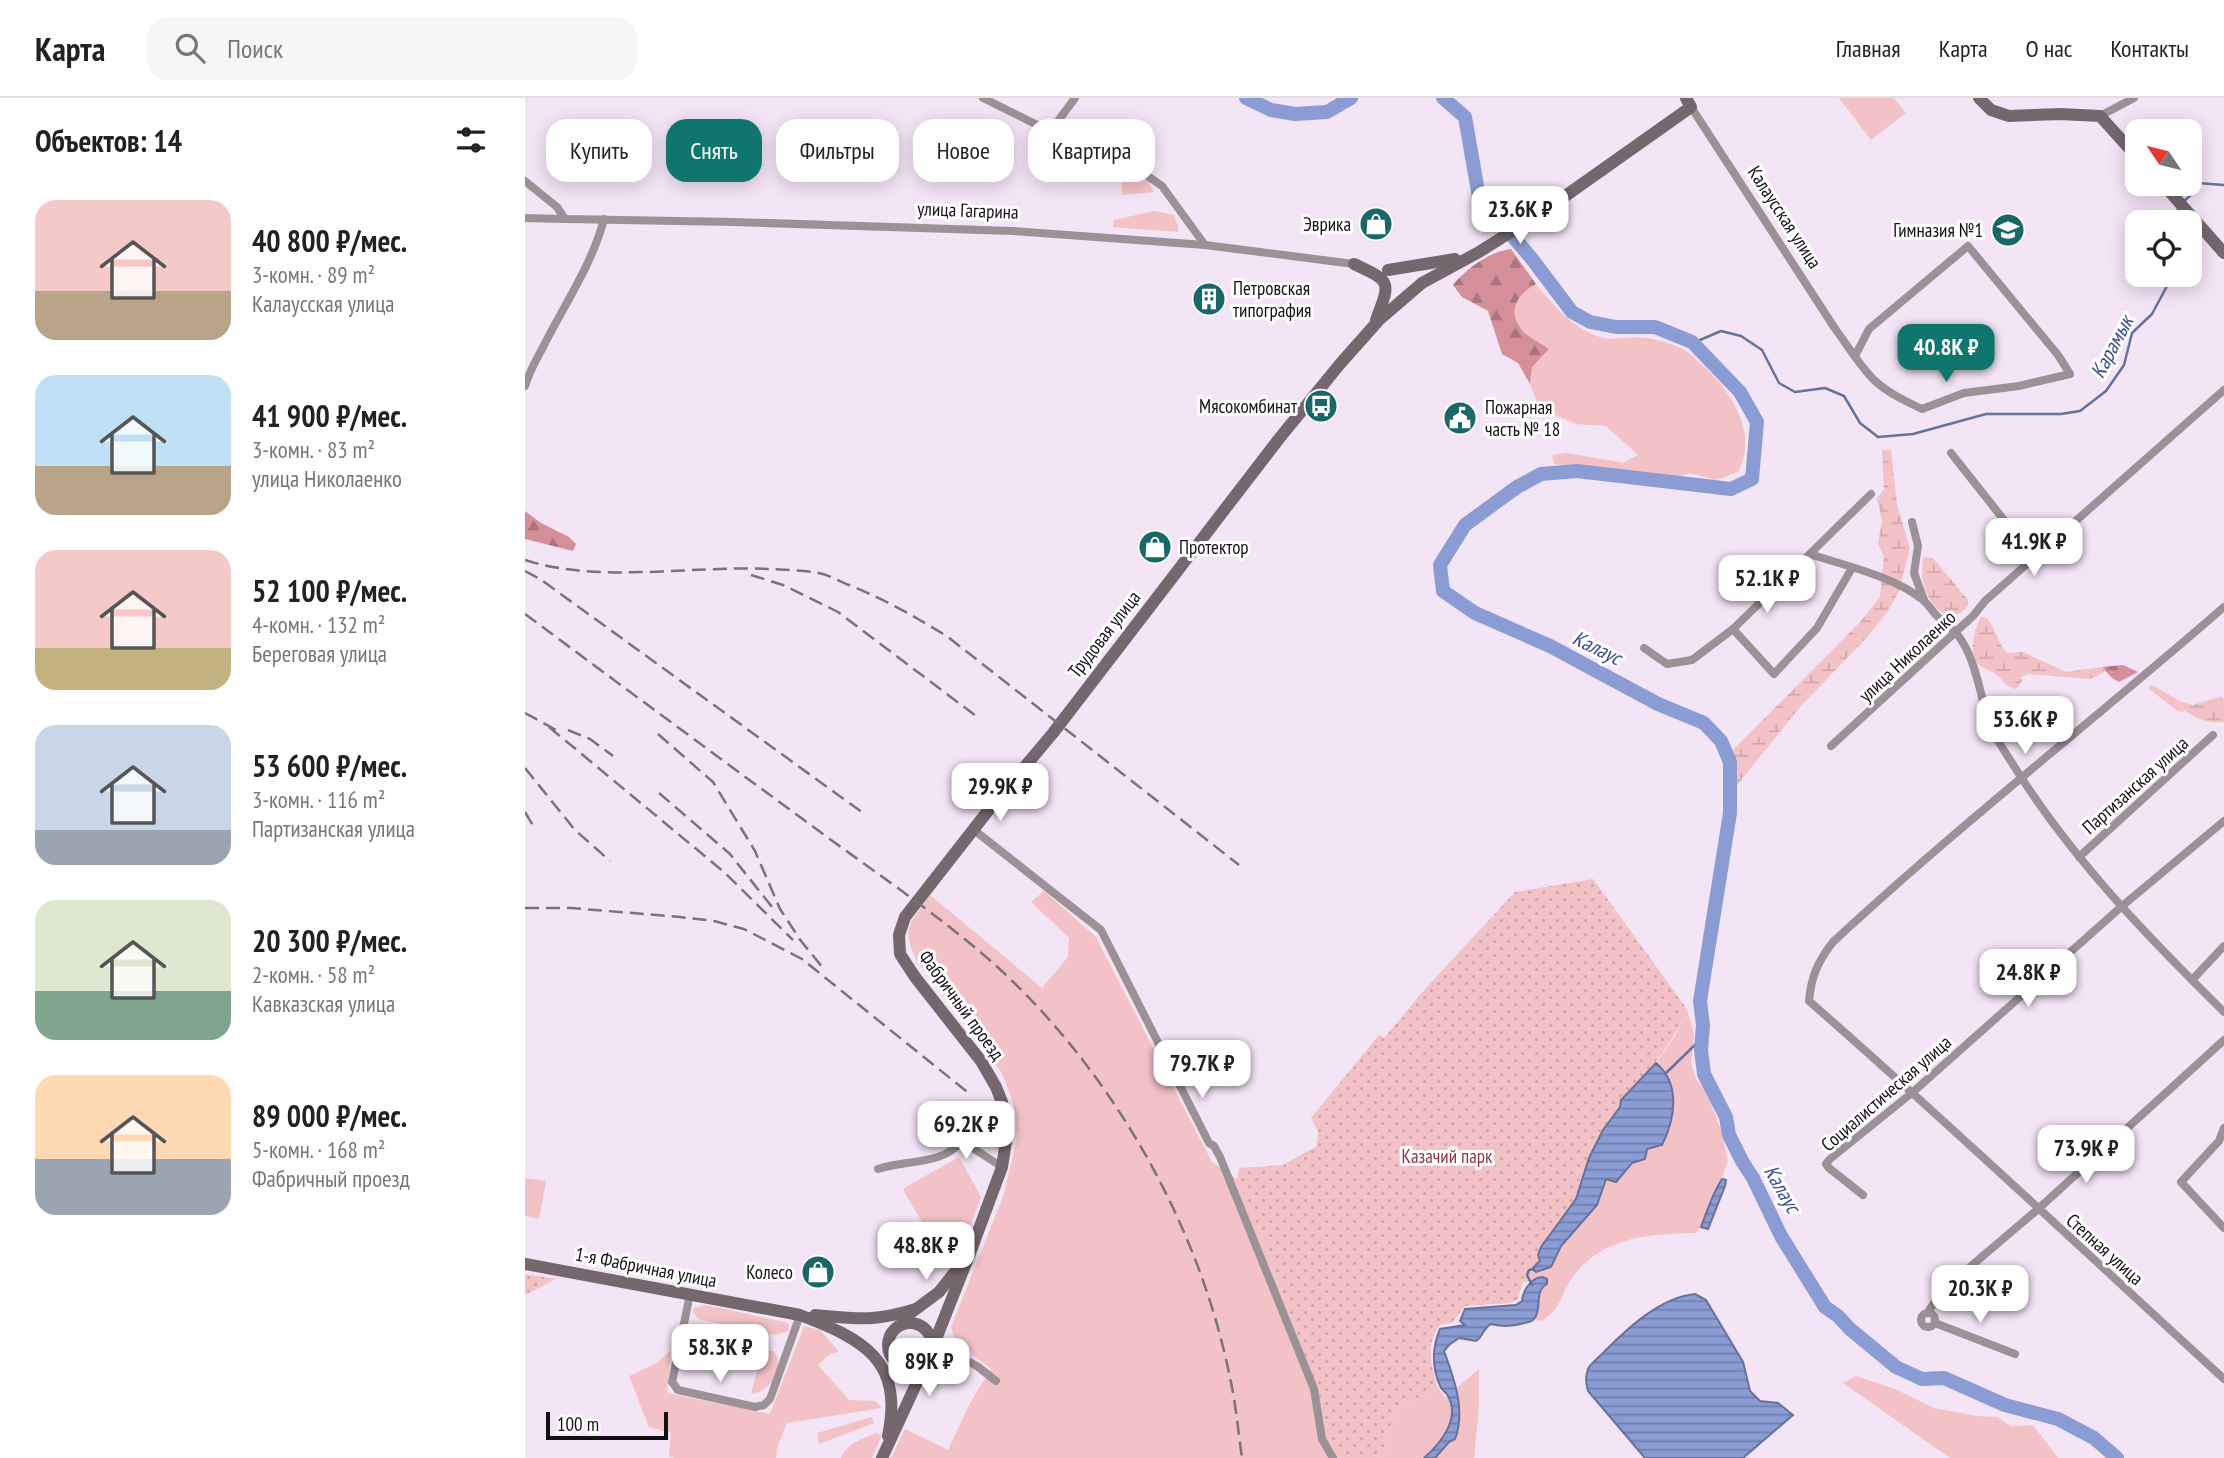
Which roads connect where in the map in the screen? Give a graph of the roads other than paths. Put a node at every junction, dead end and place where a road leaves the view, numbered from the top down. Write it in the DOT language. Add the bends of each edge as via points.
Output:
graph roads {
  1 [pos="983,98"];
  2 [pos="1075,98"];
  3 [pos="1979,98"];
  4 [pos="2134,98"];
  5 [pos="1690,103"];
  6 [pos="2099,116"];
  7 [pos="1059,119"];
  8 [pos="1028,122"];
  9 [pos="2125,144"];
  10 [pos="525,181"];
  11 [pos="1155,181"];
  12 [pos="2175,196"];
  13 [pos="525,218"];
  14 [pos="565,219"];
  15 [pos="604,219"];
  16 [pos="1205,245"];
  17 [pos="1479,252"];
  18 [pos="2224,253"];
  19 [pos="1354,264"];
  20 [pos="1388,270"];
  21 [pos="1422,283"];
  22 [pos="1374,325"];
  23 [pos="1855,356"];
  24 [pos="525,386"];
  25 [pos="2224,390"];
  26 [pos="1951,453"];
  27 [pos="1871,494"];
  28 [pos="1912,522"];
  29 [pos="1810,554"];
  30 [pos="2034,558"];
  31 [pos="1852,568"];
  32 [pos="1924,600"];
  33 [pos="2224,607"];
  34 [pos="1733,629"];
  35 [pos="1955,632"];
  36 [pos="1644,648"];
  37 [pos="2213,735"];
  38 [pos="1831,746"];
  39 [pos="2021,777"];
  40 [pos="2224,821"];
  41 [pos="974,830"];
  42 [pos="2078,858"];
  43 [pos="917,902"];
  44 [pos="2121,907"];
  45 [pos="2224,946"];
  46 [pos="2192,980"];
  47 [pos="2224,1012"];
  48 [pos="2224,1040"];
  49 [pos="1913,1092"];
  50 [pos="2224,1128"];
  51 [pos="951,1130"];
  52 [pos="962,1141"];
  53 [pos="1002,1167"];
  54 [pos="878,1169"];
  55 [pos="1863,1195"];
  56 [pos="2037,1210"];
  57 [pos="2224,1228"];
  58 [pos="970,1253"];
  59 [pos="525,1264"];
  60 [pos="690,1294"];
  61 [pos="916,1309"];
  62 [pos="800,1315"];
  63 [pos="898,1326"];
  64 [pos="867,1348"];
  65 [pos="932,1349"];
  66 [pos="2015,1354"];
  67 [pos="891,1358"];
  68 [pos="2224,1379"];
  69 [pos="996,1381"];
  70 [pos="888,1385"];
  71 [pos="883,1456"];
  72 [pos="1333,1458"];
  1 -- 8 [label="street"];
  2 -- 7 [label="street"];
  3 -- 6 [label="main road" via="1991,110 2009,116"];
  4 -- 6 [label="street"];
  5 -- 17 [label="main road" via="1544,211"];
  5 -- 23 [label="street, Калаусская улица"];
  6 -- 9 [label="main road"];
  10 -- 14 [label="street"];
  11 -- 16 [label="street"];
  12 -- 18 [label="main road"];
  13 -- 14 [label="street, улица Гагарина"];
  14 -- 15 [label="street, улица Гагарина"];
  15 -- 16 [label="street, улица Гагарина" via="1013,231"];
  15 -- 24 [label="street" via="591,257"];
  16 -- 19 [label="street, улица Гагарина"];
  17 -- 20 [label="main road"];
  17 -- 21 [label="main road, Трудовая улица"];
  19 -- 20 [label="main road, улица Гагарина"];
  19 -- 22 [label="main road" via="1385,281 1388,292"];
  20 -- 21 [label="main road, улица Гагарина"];
  21 -- 22 [label="main road, Трудовая улица"];
  22 -- 41 [label="main road, Трудовая улица" via="1287,429"];
  23 -- 23 [label="street, Калаусская улица" via="1869,329 1968,246 2070,374 1964,393 1921,409 1874,380"];
  25 -- 30 [label="street, улица Николаенко"];
  26 -- 30 [label="street"];
  27 -- 29 [label="street"];
  28 -- 32 [label="street" via="1918,546 1914,573"];
  29 -- 31 [label="street, Партизанская улица"];
  29 -- 34 [label="street"];
  30 -- 35 [label="street, улица Николаенко"];
  31 -- 32 [label="street, Партизанская улица" via="1884,578"];
  31 -- 34 [label="street" via="1817,628 1774,674"];
  32 -- 35 [label="street, Партизанская улица"];
  33 -- 39 [label="street"];
  34 -- 36 [label="street" via="1692,660 1667,664"];
  35 -- 38 [label="street, улица Николаенко"];
  35 -- 39 [label="street, Партизанская улица" via="1974,668 1994,732"];
  37 -- 42 [label="street, Партизанская улица"];
  39 -- 42 [label="street, Партизанская улица"];
  39 -- 49 [label="street, Степная улица" via="1833,942 1815,969 1809,1001"];
  40 -- 44 [label="street, Социалистическая улица"];
  41 -- 43 [label="main road, Трудовая улица"];
  41 -- 72 [label="street" via="1101,930 1220,1157 1314,1389 1322,1439"];
  42 -- 44 [label="street, Партизанская улица"];
  43 -- 53 [label="main road, Фабричный проезд" via="899,935 900,954 981,1060 996,1087 1005,1120"];
  44 -- 46 [label="street, Партизанская улица"];
  44 -- 49 [label="street, Социалистическая улица"];
  45 -- 46 [label="street"];
  46 -- 47 [label="street, Партизанская улица"];
  48 -- 56 [label="street"];
  49 -- 55 [label="street, Социалистическая улица" via="1826,1164"];
  49 -- 56 [label="street, Степная улица"];
  50 -- 57 [label="street" via="2219,1141 2181,1182"];
  51 -- 52 [label="street"];
  52 -- 53 [label="street"];
  52 -- 54 [label="street" via="953,1152 932,1160"];
  53 -- 58 [label="main road, Фабричный проезд"];
  56 -- 66 [label="street" via="1944,1289 1921,1317 1927,1327 1935,1322"];
  56 -- 68 [label="street, Степная улица"];
  58 -- 61 [label="main road" via="939,1292"];
  58 -- 65 [label="main road, Фабричный проезд"];
  59 -- 60 [label="main road, 1-я Фабричная улица"];
  60 -- 62 [label="main road, 1-я Фабричная улица"];
  60 -- 62 [label="street" via="672,1382 678,1390 755,1406 770,1399"];
  61 -- 62 [label="main road" via="872,1320"];
  61 -- 63 [label="main road"];
  62 -- 64 [label="main road" via="840,1330"];
  63 -- 65 [label="main road" via="912,1322 925,1328"];
  63 -- 67 [label="main road" via="889,1337"];
  64 -- 67 [label="main road"];
  64 -- 70 [label="main road"];
  65 -- 67 [label="main road" via="919,1365 904,1367"];
  65 -- 69 [label="street" via="977,1366"];
  65 -- 71 [label="main road, Фабричный проезд"];
  67 -- 70 [label="main road"];
  70 -- 71 [label="main road" via="893,1410"];
}
